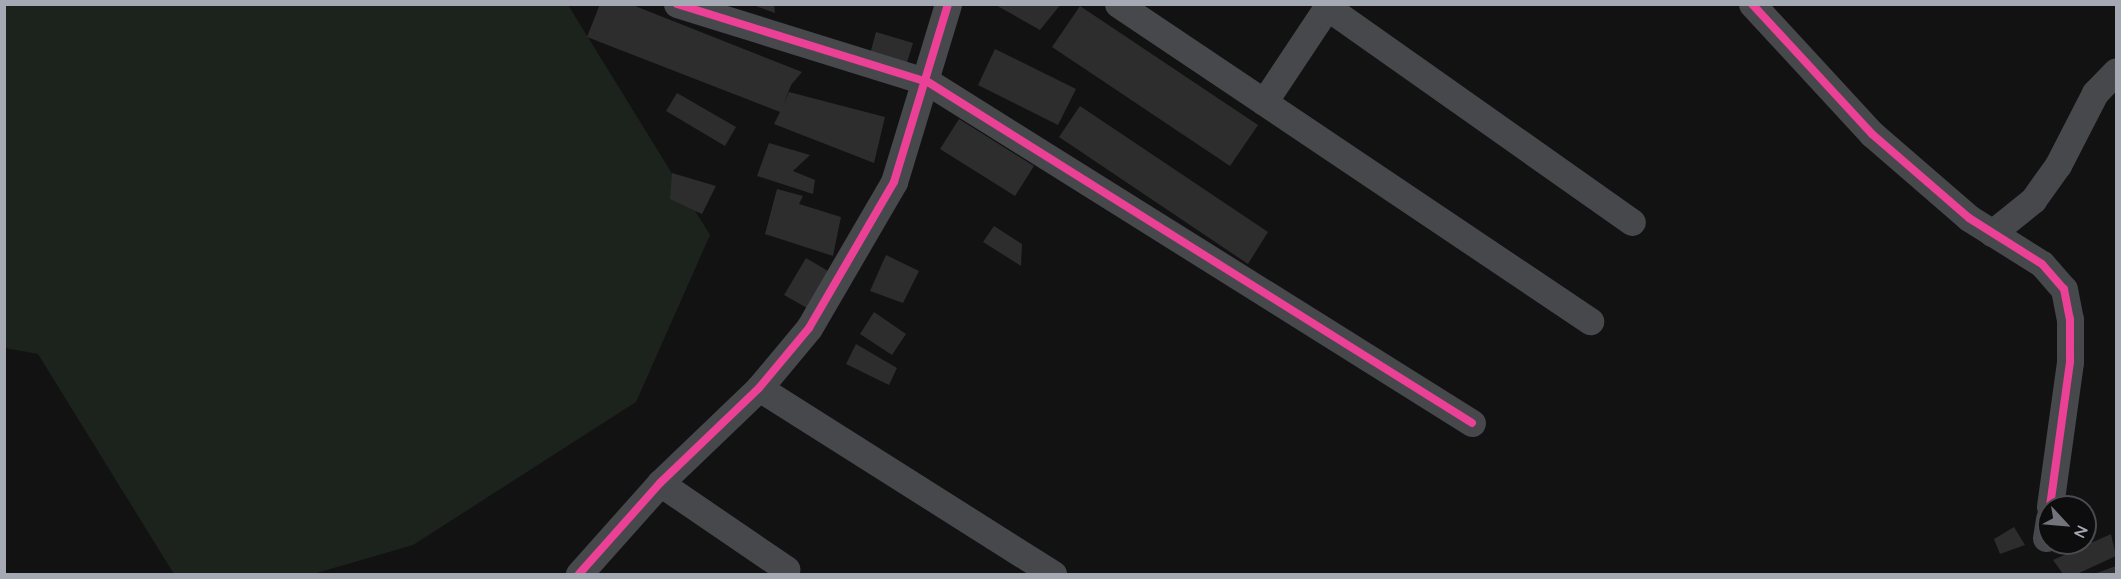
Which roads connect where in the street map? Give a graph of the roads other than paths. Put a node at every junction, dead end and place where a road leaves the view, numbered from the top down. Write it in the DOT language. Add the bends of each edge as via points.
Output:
graph roads {
  1 [pos="677,4"];
  2 [pos="948,4"];
  3 [pos="1118,4"];
  4 [pos="1752,4"];
  5 [pos="2116,71"];
  6 [pos="928,82"];
  7 [pos="1264,102"];
  8 [pos="1632,222"];
  9 [pos="1992,233"];
  10 [pos="1590,321"];
  11 [pos="759,388"];
  12 [pos="1472,423"];
  13 [pos="660,483"];
  14 [pos="2052,495"];
  15 [pos="786,569"];
  16 [pos="579,574"];
  17 [pos="1053,574"];
  1 -- 6 [label="street"];
  2 -- 6 [label="street"];
  3 -- 7 [label="street"];
  4 -- 9 [label="street" via="1872,134 1969,218"];
  5 -- 9 [label="street" via="2095,93 2058,165 2033,200"];
  6 -- 11 [label="street" via="894,182 808,328"];
  6 -- 12 [label="street"];
  7 -- 8 [label="street" via="1327,7"];
  7 -- 10 [label="street"];
  9 -- 14 [label="street" via="2042,264 2064,289 2070,362"];
  11 -- 13 [label="street"];
  11 -- 17 [label="street"];
  13 -- 15 [label="street"];
  13 -- 16 [label="street"];
}
